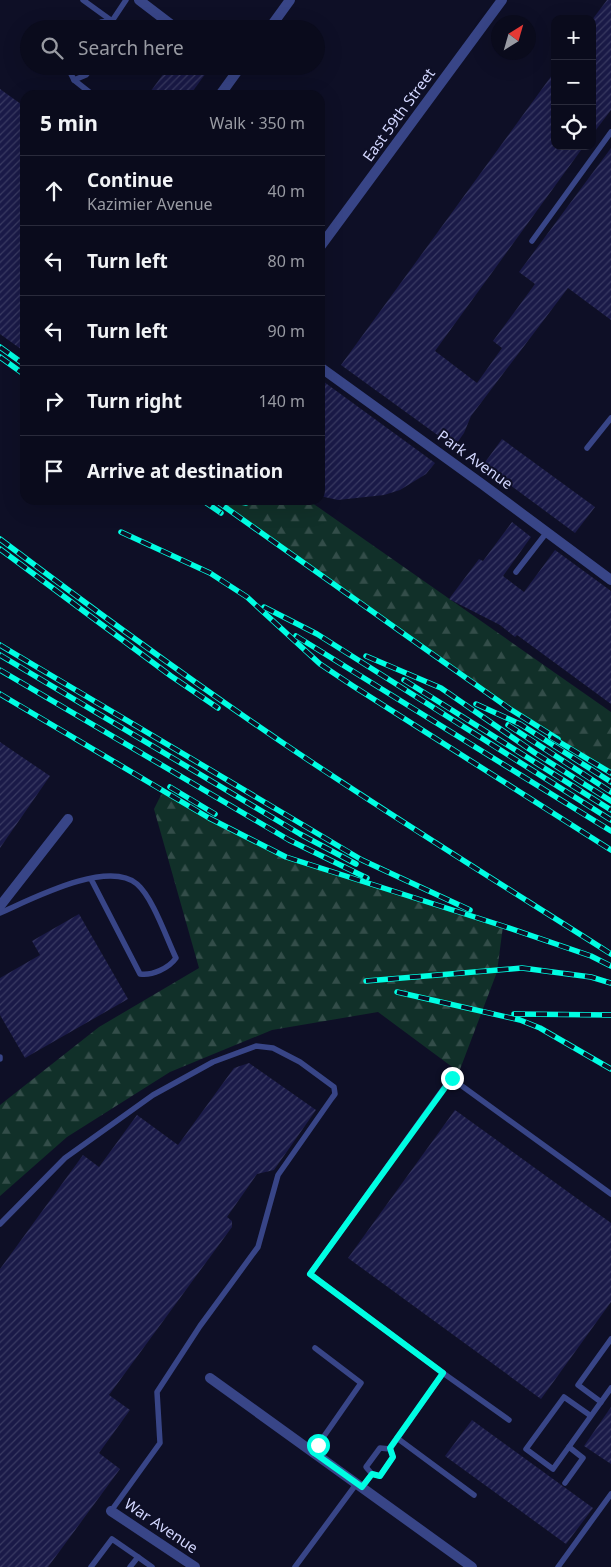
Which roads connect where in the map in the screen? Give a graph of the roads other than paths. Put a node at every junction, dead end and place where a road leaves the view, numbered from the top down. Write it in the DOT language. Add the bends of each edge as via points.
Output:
graph roads {
  1 [pos="83,0"];
  2 [pos="126,0"];
  3 [pos="139,0"];
  4 [pos="290,0"];
  5 [pos="502,0"];
  6 [pos="111,20"];
  7 [pos="113,20"];
  8 [pos="166,20"];
  9 [pos="276,20"];
  10 [pos="72,75"];
  11 [pos="86,75"];
  12 [pos="235,75"];
  13 [pos="74,80"];
  14 [pos="87,90"];
  15 [pos="224,90"];
  16 [pos="611,132"];
  17 [pos="325,240"];
  18 [pos="532,241"];
  19 [pos="325,371"];
  20 [pos="611,418"];
  21 [pos="587,448"];
  22 [pos="547,532"];
  23 [pos="516,572"];
  24 [pos="611,580"];
  25 [pos="68,819"];
  26 [pos="91,879"];
  27 [pos="0,906"];
  28 [pos="0,913"];
  29 [pos="611,1194"];
  30 [pos="0,1224"];
  31 [pos="611,1339"];
  32 [pos="315,1348"];
  33 [pos="443,1373"];
  34 [pos="210,1378"];
  35 [pos="611,1388"];
  36 [pos="601,1402"];
  37 [pos="591,1416"];
  38 [pos="509,1420"];
  39 [pos="397,1438"];
  40 [pos="568,1447"];
  41 [pos="390,1448"];
  42 [pos="313,1452"];
  43 [pos="372,1474"];
  44 [pos="564,1482"];
  45 [pos="360,1485"];
  46 [pos="611,1494"];
  47 [pos="474,1495"];
  48 [pos="111,1511"];
  49 [pos="138,1557"];
  50 [pos="91,1567"];
  51 [pos="130,1567"];
  52 [pos="152,1567"];
  53 [pos="195,1567"];
  54 [pos="295,1567"];
  55 [pos="472,1567"];
  56 [pos="558,1567"];
  1 -- 6 [label="lane"];
  2 -- 7 [label="lane"];
  3 -- 8 [label="street"];
  4 -- 9 [label="street"];
  5 -- 17 [label="street, East 59th Street"];
  10 -- 13 [label="lane"];
  11 -- 13 [label="lane"];
  12 -- 15 [label="street"];
  13 -- 14 [label="lane"];
  16 -- 18 [label="lane"];
  19 -- 22 [label="street, Park Avenue"];
  20 -- 21 [label="lane"];
  22 -- 23 [label="lane"];
  22 -- 24 [label="street, Park Avenue"];
  25 -- 27 [label="street"];
  26 -- 26 [label="lane" via="122,876 136,884 147,897 176,958 172,964 148,976 140,974"];
  26 -- 28 [label="lane"];
  29 -- 33 [label="lane" via="452,1078 310,1274"];
  30 -- 48 [label="lane" via="65,1158 153,1094 213,1062 256,1046 273,1048 300,1062 334,1088 335,1094 278,1176 258,1247 157,1392 160,1442"];
  31 -- 36 [label="lane" via="578,1385"];
  32 -- 42 [label="lane" via="361,1383"];
  33 -- 38 [label="lane"];
  33 -- 39 [label="lane"];
  34 -- 42 [label="street"];
  35 -- 36 [label="lane"];
  36 -- 37 [label="lane"];
  37 -- 40 [label="lane"];
  37 -- 40 [label="lane" via="564,1396 526,1449 553,1469"];
  39 -- 41 [label="lane"];
  39 -- 47 [label="lane"];
  40 -- 44 [label="lane" via="582,1458"];
  41 -- 43 [label="lane" via="393,1457 380,1476"];
  41 -- 43 [label="lane" via="380,1448 366,1466"];
  42 -- 45 [label="street"];
  43 -- 45 [label="lane"];
  45 -- 54 [label="lane"];
  45 -- 55 [label="street"];
  46 -- 56 [label="lane"];
  48 -- 53 [label="street, War Avenue"];
  49 -- 50 [label="lane" via="112,1538"];
  49 -- 51 [label="lane"];
  49 -- 52 [label="lane"];
}
